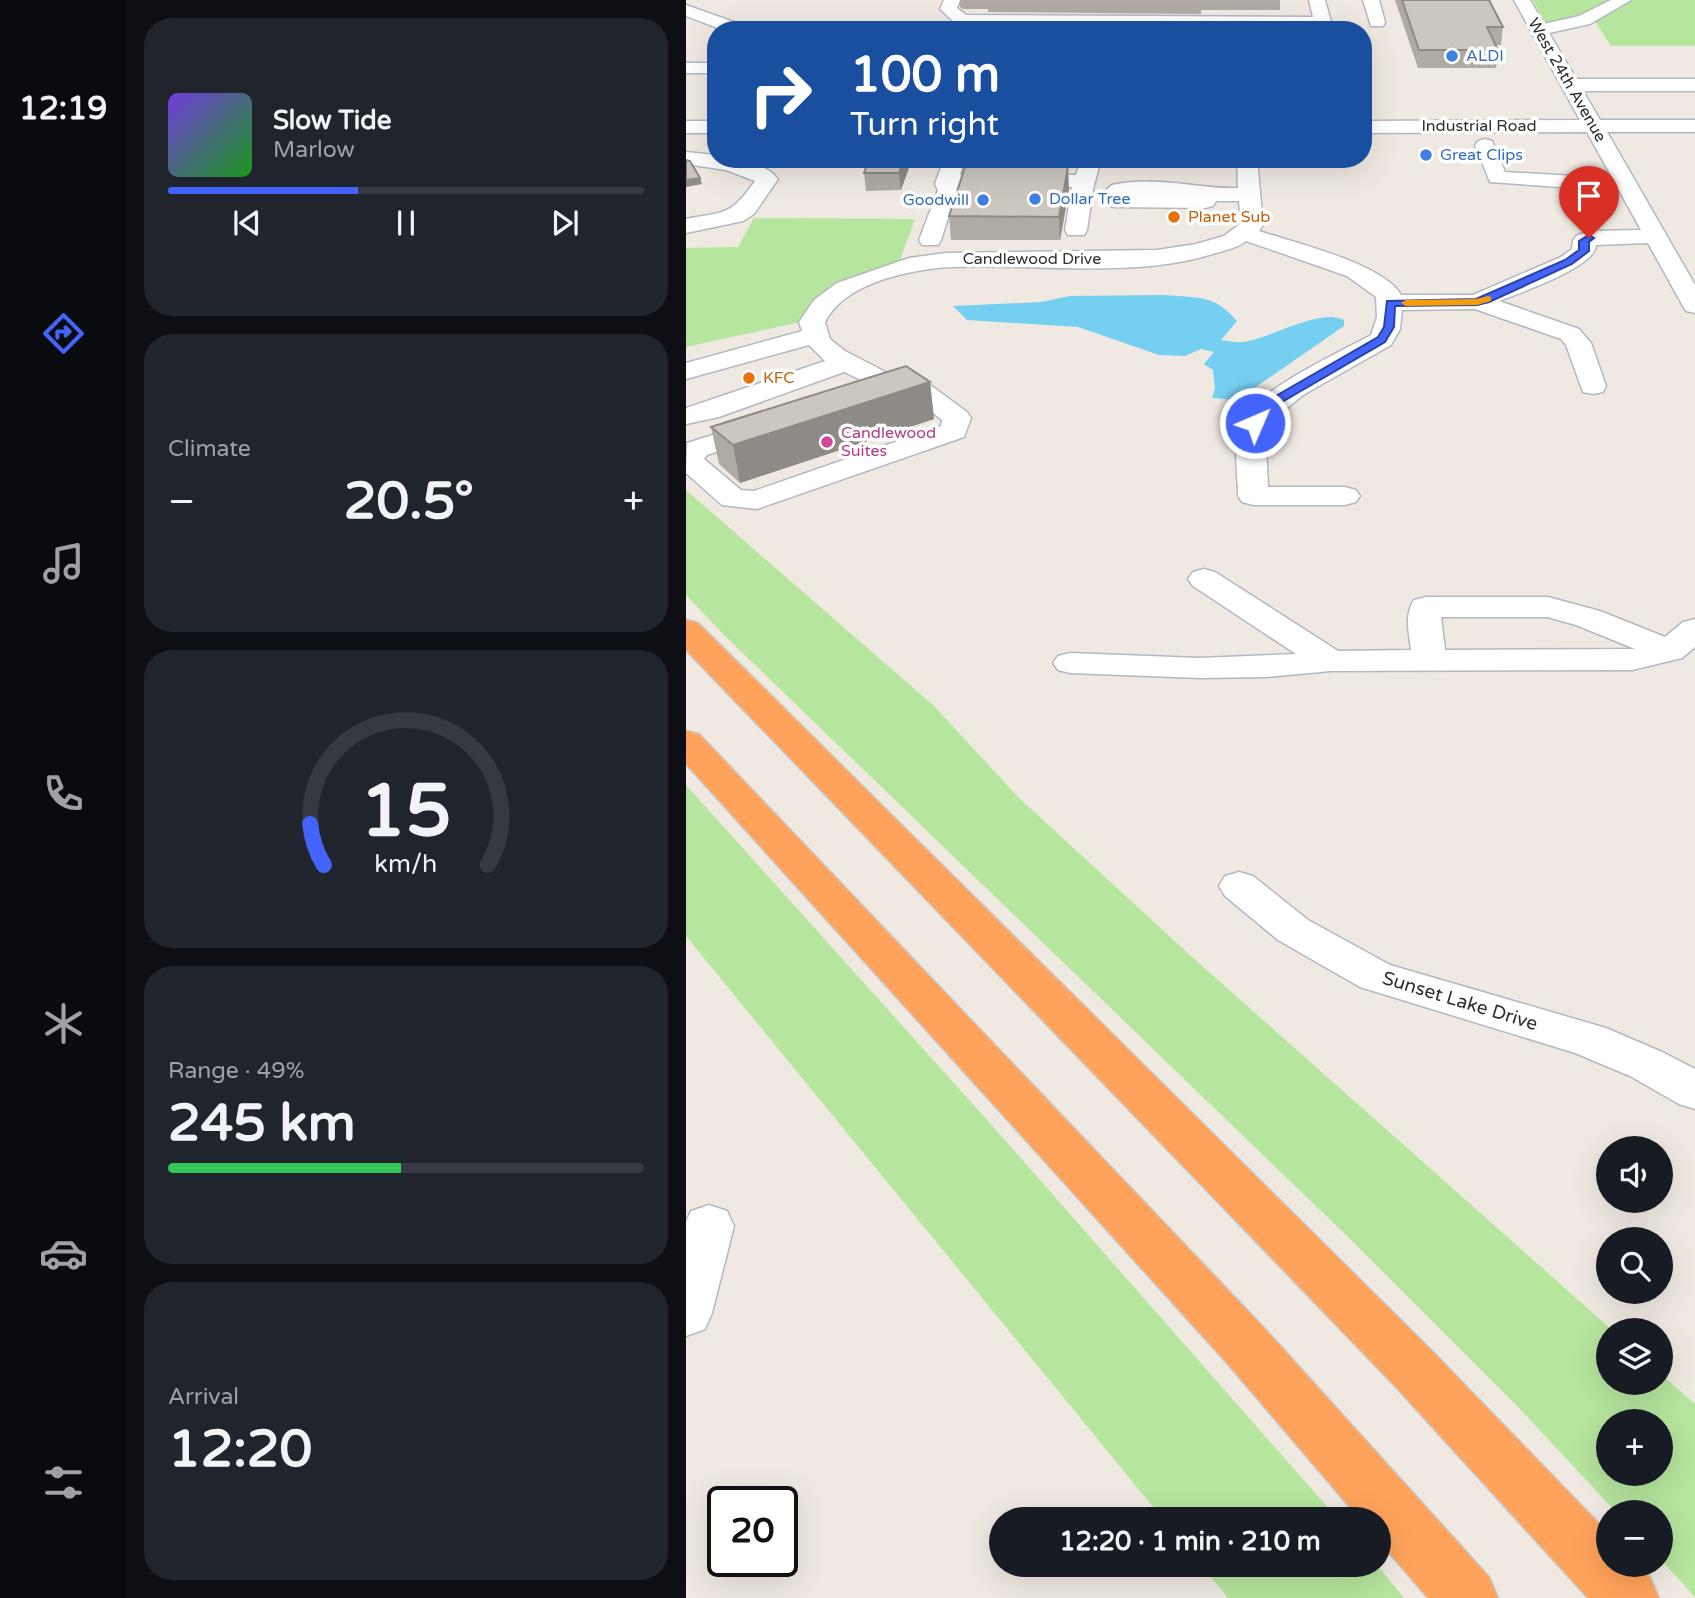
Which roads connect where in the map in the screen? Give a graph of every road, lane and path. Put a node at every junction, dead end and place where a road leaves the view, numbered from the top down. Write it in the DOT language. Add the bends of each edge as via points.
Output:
graph roads {
  1 [pos="952,0"];
  2 [pos="1317,0"];
  3 [pos="1371,0"];
  4 [pos="1522,0"];
  5 [pos="1623,0"];
  6 [pos="686,10"];
  7 [pos="715,21"];
  8 [pos="955,21"];
  9 [pos="1323,21"];
  10 [pos="1377,22"];
  11 [pos="1538,30"];
  12 [pos="686,68"];
  13 [pos="707,68"];
  14 [pos="1695,85"];
  15 [pos="1571,88"];
  16 [pos="1498,126"];
  17 [pos="1595,126"];
  18 [pos="1695,126"];
  19 [pos="686,127"];
  20 [pos="1372,127"];
  21 [pos="707,128"];
  22 [pos="707,140"];
  23 [pos="1485,145"];
  24 [pos="692,158"];
  25 [pos="734,168"];
  26 [pos="951,168"];
  27 [pos="1003,168"];
  28 [pos="1051,168"];
  29 [pos="1088,171"];
  30 [pos="1118,171"];
  31 [pos="1190,171"];
  32 [pos="1249,176"];
  33 [pos="947,181"];
  34 [pos="1000,181"];
  35 [pos="1049,181"];
  36 [pos="1574,181"];
  37 [pos="686,226"];
  38 [pos="1076,230"];
  39 [pos="1657,236"];
  40 [pos="1227,237"];
  41 [pos="930,240"];
  42 [pos="1477,302"];
  43 [pos="1390,303"];
  44 [pos="1694,304"];
  45 [pos="816,335"];
  46 [pos="846,362"];
  47 [pos="686,372"];
  48 [pos="891,386"];
  49 [pos="1593,386"];
  50 [pos="826,407"];
  51 [pos="686,416"];
  52 [pos="787,419"];
  53 [pos="1345,496"];
  54 [pos="1205,579"];
  55 [pos="686,630"];
  56 [pos="1683,640"];
  57 [pos="1429,660"];
  58 [pos="1331,661"];
  59 [pos="1070,663"];
  60 [pos="686,741"];
  61 [pos="1239,886"];
  62 [pos="1695,1091"];
  63 [pos="709,1226"];
  64 [pos="686,1313"];
  65 [pos="1468,1598"];
  66 [pos="1629,1598"];
  1 -- 8 [label="street" via="948,9"];
  2 -- 9 [label="street"];
  3 -- 10 [label="street"];
  4 -- 11 [label="street, West 24th Avenue"];
  5 -- 11 [label="street" via="1584,20"];
  6 -- 7 [label="street"];
  11 -- 15 [label="street, West 24th Avenue"];
  12 -- 13 [label="street"];
  14 -- 15 [label="street"];
  15 -- 16 [label="street" via="1566,103 1552,112"];
  15 -- 17 [label="street, West 24th Avenue"];
  16 -- 17 [label="street, Industrial Road"];
  16 -- 20 [label="street, Industrial Road"];
  17 -- 18 [label="street, Industrial Road"];
  17 -- 39 [label="street, West 24th Avenue"];
  19 -- 21 [label="street"];
  22 -- 24 [label="street"];
  23 -- 36 [label="street" via="1497,178"];
  25 -- 37 [label="street" via="767,179 747,209 735,216"];
  26 -- 33 [label="street"];
  27 -- 34 [label="street"];
  28 -- 35 [label="street"];
  29 -- 30 [label="street"];
  29 -- 35 [label="street"];
  29 -- 38 [label="street"];
  31 -- 32 [label="street" via="1202,176"];
  32 -- 40 [label="street" via="1253,217"];
  32 -- 40 [label="street" via="1205,198"];
  33 -- 34 [label="street"];
  33 -- 41 [label="street" via="949,190"];
  34 -- 35 [label="street"];
  39 -- 42 [label="street" via="1589,238 1584,241 1584,251 1569,262"];
  39 -- 44 [label="street, West 24th Avenue"];
  40 -- 43 [label="street" via="1355,271 1388,294"];
  40 -- 45 [label="street, Candlewood Drive" via="1183,255 980,258 910,265 836,293 818,307 811,322"];
  42 -- 43 [label="street"];
  42 -- 49 [label="street" via="1570,334 1578,343"];
  43 -- 53 [label="street" via="1389,327 1382,340 1278,399 1255,423 1253,496"];
  45 -- 46 [label="street"];
  45 -- 47 [label="street"];
  46 -- 48 [label="street"];
  46 -- 51 [label="street"];
  48 -- 50 [label="street"];
  48 -- 52 [label="street" via="912,385 957,418 954,430 757,500 733,499 688,460 697,449"];
  54 -- 58 [label="street"];
  55 -- 66 [label="highway" via="1414,1369"];
  56 -- 57 [label="street" via="1632,660"];
  56 -- 57 [label="street" via="1548,607 1426,607"];
  57 -- 58 [label="street"];
  58 -- 59 [label="street" via="1190,669"];
  60 -- 65 [label="highway" via="1246,1346"];
  61 -- 62 [label="street, Sunset Lake Drive" via="1293,930 1375,976 1590,1040"];
  63 -- 64 [label="street"];
}
